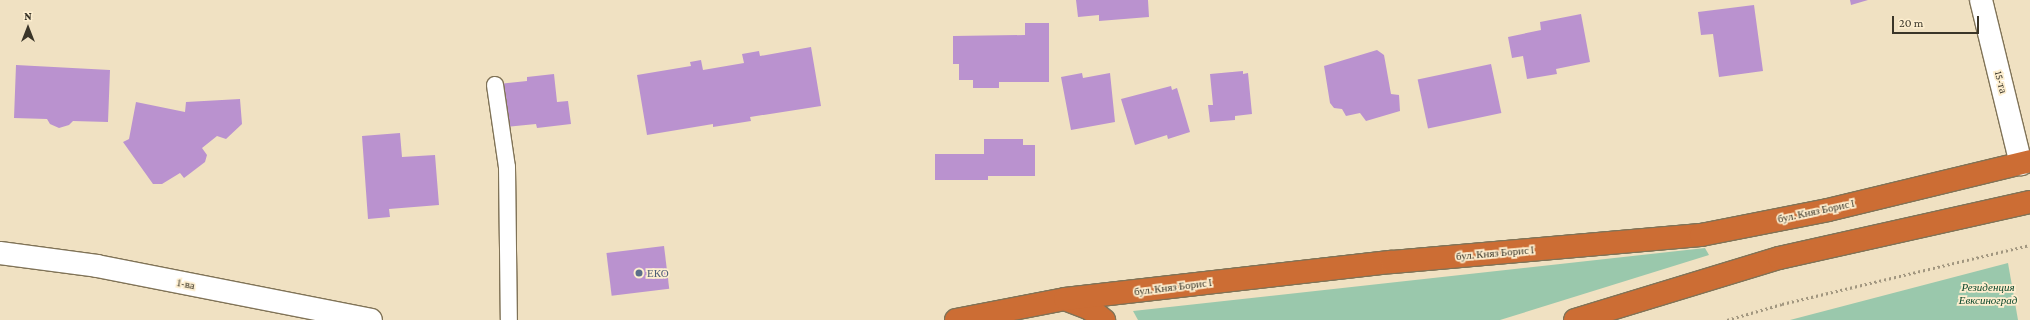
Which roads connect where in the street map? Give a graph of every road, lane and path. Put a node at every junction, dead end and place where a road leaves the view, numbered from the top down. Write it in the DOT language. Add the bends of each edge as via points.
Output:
graph roads {
  1 [pos="1981,0"];
  2 [pos="494,86"];
  3 [pos="2025,163"];
  4 [pos="2030,202"];
  5 [pos="2030,245"];
  6 [pos="0,253"];
  7 [pos="1065,300"];
  8 [pos="371,320"];
  9 [pos="509,320"];
  10 [pos="956,320"];
  11 [pos="1104,320"];
  12 [pos="1575,320"];
  13 [pos="1727,320"];
  1 -- 3 [label="street, 15-та"];
  2 -- 9 [label="lane" via="507,167"];
  3 -- 7 [label="highway, бул. Княз Борис I" via="1828,210 1701,235 1392,262"];
  4 -- 12 [label="highway" via="1779,258"];
  5 -- 13 [label="path" via="1782,304"];
  6 -- 8 [label="street, 1-ва" via="97,266"];
  7 -- 10 [label="highway, бул. Княз Борис I"];
  7 -- 11 [label="highway" via="1090,309"];
}
